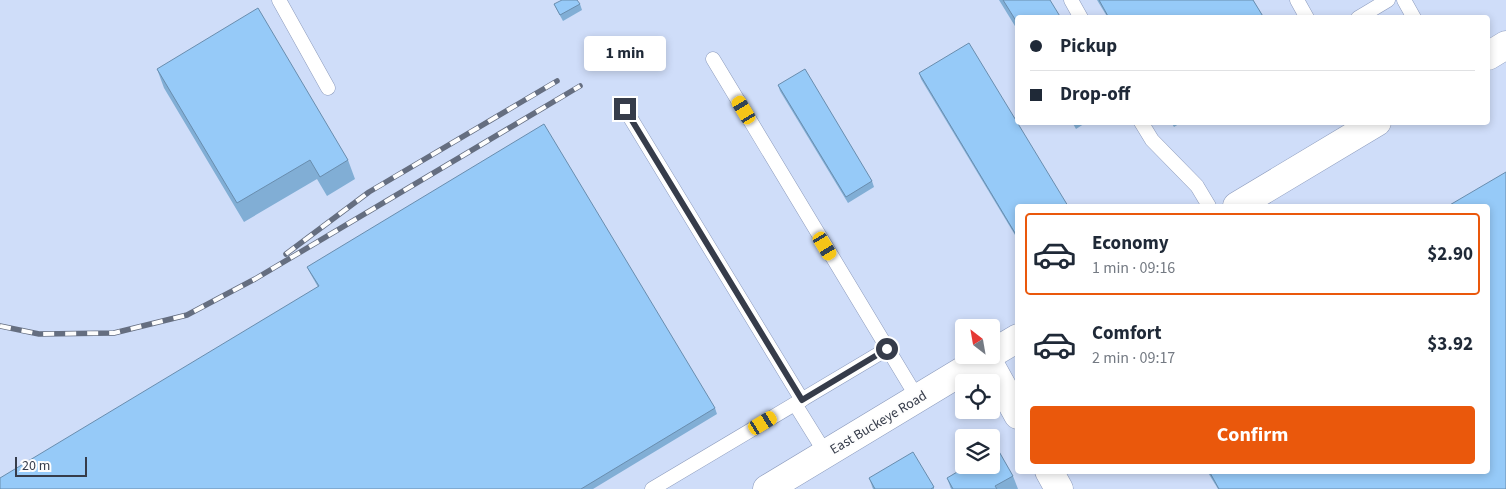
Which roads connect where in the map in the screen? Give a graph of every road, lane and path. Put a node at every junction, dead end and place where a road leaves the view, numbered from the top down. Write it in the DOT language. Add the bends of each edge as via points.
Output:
graph roads {
  1 [pos="279,0"];
  2 [pos="1071,0"];
  3 [pos="1297,0"];
  4 [pos="1388,0"];
  5 [pos="1404,0"];
  6 [pos="1079,15"];
  7 [pos="1305,15"];
  8 [pos="1363,15"];
  9 [pos="1412,15"];
  10 [pos="1506,45"];
  11 [pos="1490,55"];
  12 [pos="713,59"];
  13 [pos="328,88"];
  14 [pos="625,109"];
  15 [pos="1143,125"];
  16 [pos="1372,125"];
  17 [pos="1208,204"];
  18 [pos="1240,204"];
  19 [pos="1015,340"];
  20 [pos="887,349"];
  21 [pos="1000,349"];
  22 [pos="974,364"];
  23 [pos="993,364"];
  24 [pos="918,399"];
  25 [pos="798,402"];
  26 [pos="1015,409"];
  27 [pos="826,454"];
  28 [pos="1051,474"];
  29 [pos="652,489"];
  30 [pos="768,489"];
  31 [pos="1059,489"];
  1 -- 13 [label="lane"];
  2 -- 6 [label="lane"];
  3 -- 7 [label="lane"];
  4 -- 8 [label="lane"];
  5 -- 9 [label="lane"];
  10 -- 11 [label="main road"];
  12 -- 20 [label="lane"];
  14 -- 25 [label="lane"];
  15 -- 17 [label="lane" via="1152,140 1197,186"];
  16 -- 18 [label="main road"];
  19 -- 21 [label="main road, East Buckeye Road"];
  20 -- 24 [label="lane"];
  20 -- 25 [label="lane"];
  22 -- 24 [label="main road, East Buckeye Road"];
  23 -- 26 [label="main road"];
  24 -- 27 [label="main road, East Buckeye Road"];
  25 -- 27 [label="lane"];
  25 -- 29 [label="lane"];
  27 -- 30 [label="main road, East Buckeye Road"];
  28 -- 31 [label="main road"];
}
